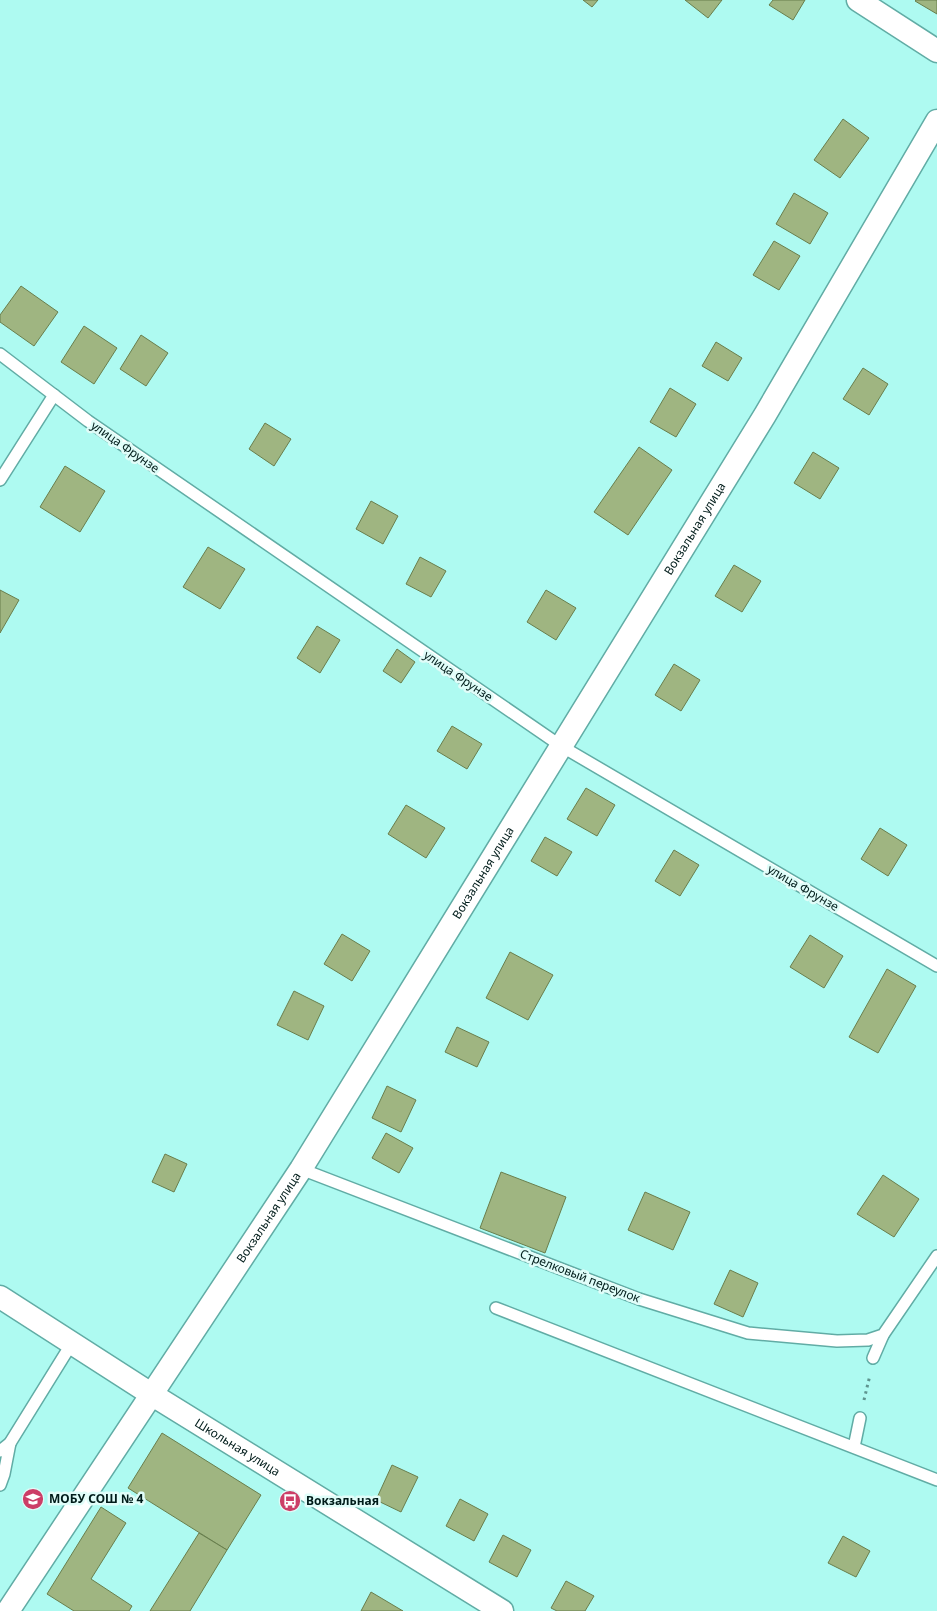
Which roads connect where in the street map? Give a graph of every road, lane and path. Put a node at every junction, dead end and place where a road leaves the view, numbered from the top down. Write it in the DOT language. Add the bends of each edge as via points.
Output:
graph roads {
  1 [pos="858,0"];
  2 [pos="937,51"];
  3 [pos="937,121"];
  4 [pos="0,354"];
  5 [pos="54,395"];
  6 [pos="0,480"];
  7 [pos="562,746"];
  8 [pos="937,966"];
  9 [pos="301,1169"];
  10 [pos="937,1256"];
  11 [pos="0,1297"];
  12 [pos="496,1308"];
  13 [pos="883,1335"];
  14 [pos="72,1343"];
  15 [pos="873,1358"];
  16 [pos="151,1394"];
  17 [pos="860,1418"];
  18 [pos="10,1444"];
  19 [pos="854,1447"];
  20 [pos="0,1451"];
  21 [pos="937,1480"];
  22 [pos="0,1485"];
  23 [pos="8,1611"];
  24 [pos="502,1611"];
  1 -- 2 [label="street"];
  3 -- 7 [label="street, Вокзальная улица" via="765,415"];
  4 -- 5 [label="lane, улица Фрунзе"];
  5 -- 6 [label="lane"];
  5 -- 7 [label="lane, улица Фрунзе"];
  7 -- 8 [label="lane, улица Фрунзе"];
  7 -- 9 [label="street, Вокзальная улица"];
  9 -- 13 [label="lane, Стрелковый переулок" via="640,1299 748,1333 837,1341 868,1340"];
  9 -- 16 [label="street, Вокзальная улица"];
  10 -- 13 [label="lane"];
  11 -- 14 [label="street, Школьная улица"];
  12 -- 19 [label="lane"];
  13 -- 15 [label="lane"];
  14 -- 16 [label="street, Школьная улица"];
  14 -- 18 [label="lane"];
  15 -- 17 [label="path"];
  16 -- 23 [label="street, Вокзальная улица"];
  16 -- 24 [label="street, Школьная улица"];
  17 -- 19 [label="lane"];
  18 -- 20 [label="lane"];
  18 -- 22 [label="lane"];
  19 -- 21 [label="lane"];
}
